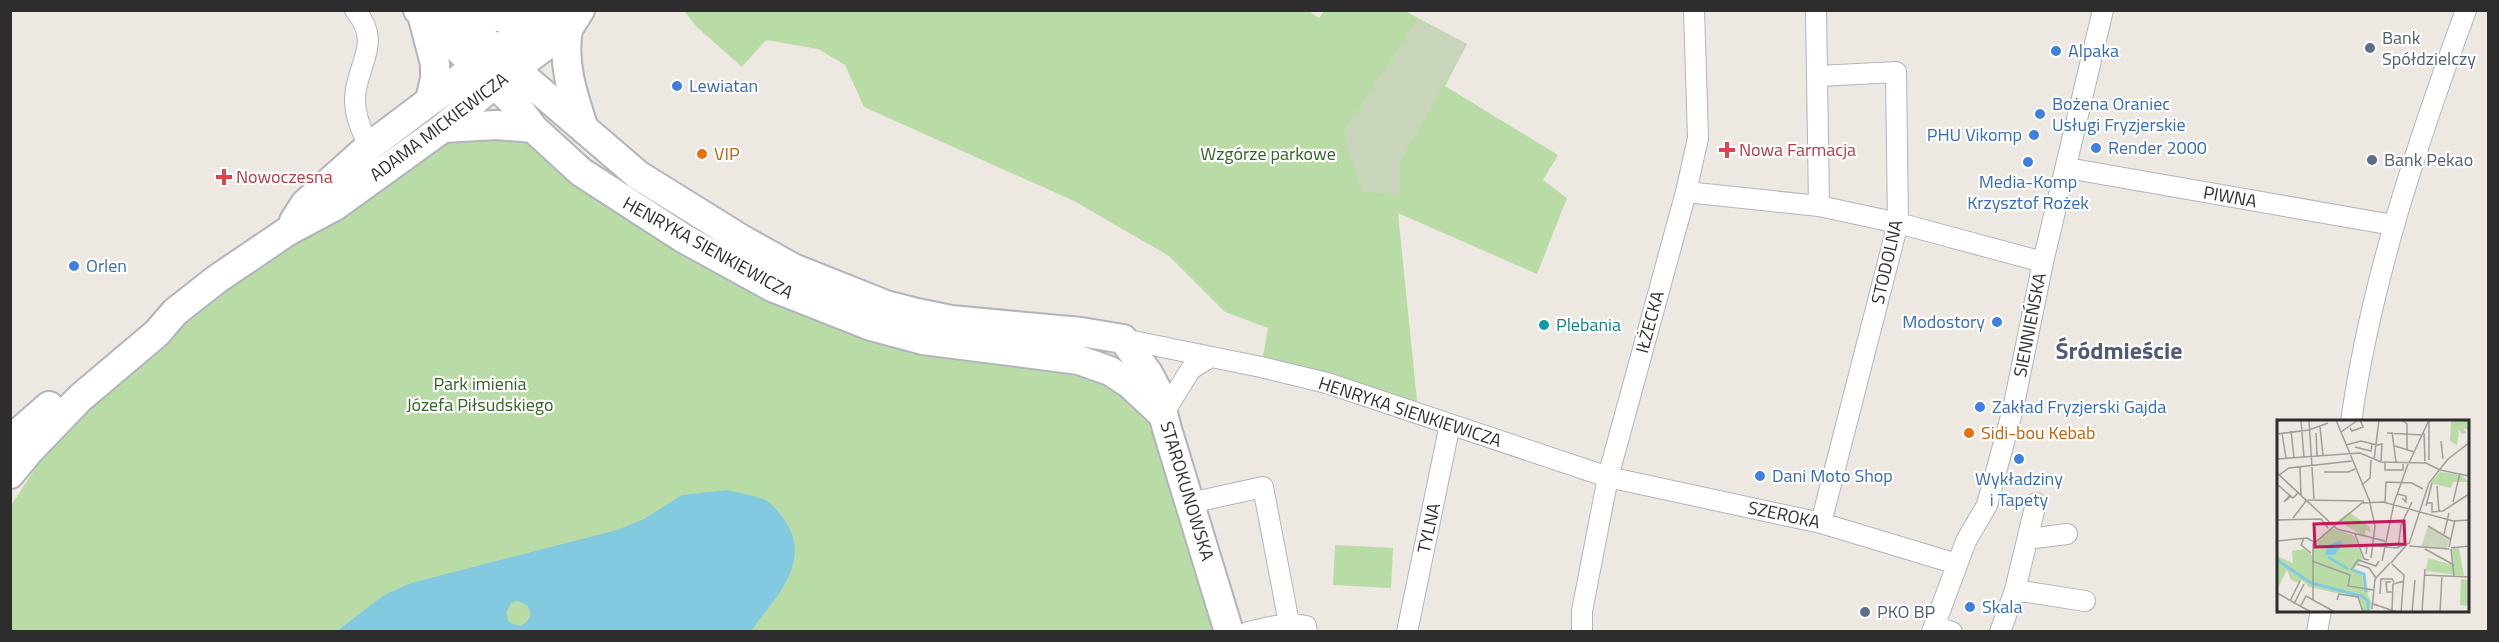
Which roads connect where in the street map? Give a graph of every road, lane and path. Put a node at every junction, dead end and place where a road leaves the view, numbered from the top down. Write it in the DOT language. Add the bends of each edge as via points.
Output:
graph roads {
  1 [pos="355,10"];
  2 [pos="453,10"];
  3 [pos="1694,10"];
  4 [pos="1816,10"];
  5 [pos="2103,10"];
  6 [pos="2466,10"];
  7 [pos="421,13"];
  8 [pos="560,17"];
  9 [pos="496,67"];
  10 [pos="1819,76"];
  11 [pos="430,100"];
  12 [pos="443,128"];
  13 [pos="533,128"];
  14 [pos="584,129"];
  15 [pos="379,157"];
  16 [pos="2067,168"];
  17 [pos="1686,192"];
  18 [pos="1819,206"];
  19 [pos="1898,223"];
  20 [pos="2393,225"];
  21 [pos="2043,262"];
  22 [pos="175,312"];
  23 [pos="1130,349"];
  24 [pos="1209,358"];
  25 [pos="1079,360"];
  26 [pos="1163,414"];
  27 [pos="2351,420"];
  28 [pos="1450,424"];
  29 [pos="10,441"];
  30 [pos="10,474"];
  31 [pos="1608,477"];
  32 [pos="1190,503"];
  33 [pos="2036,503"];
  34 [pos="1821,523"];
  35 [pos="2067,534"];
  36 [pos="2028,539"];
  37 [pos="1957,564"];
  38 [pos="2015,590"];
  39 [pos="2085,601"];
  40 [pos="2321,612"];
  41 [pos="1298,627"];
  42 [pos="1939,630"];
  43 [pos="1229,632"];
  44 [pos="1248,632"];
  45 [pos="1407,632"];
  46 [pos="1582,632"];
  47 [pos="2000,632"];
  48 [pos="2317,632"];
  1 -- 15 [label="street" via="366,26 369,44 355,91 356,112"];
  2 -- 8 [label="street" via="494,17"];
  2 -- 9 [label="street, HENRYKA SIENKIEWICZA"];
  3 -- 17 [label="street, IŁŻECKA" via="1698,138"];
  4 -- 10 [label="street"];
  5 -- 16 [label="street, SIENNIEŃSKA"];
  6 -- 20 [label="street"];
  7 -- 9 [label="street, HENRYKA SIENKIEWICZA"];
  7 -- 11 [label="street" via="435,64"];
  8 -- 9 [label="street, ADAMA MICKIEWICZA"];
  8 -- 14 [label="street" via="567,72"];
  9 -- 11 [label="street, ADAMA MICKIEWICZA"];
  9 -- 12 [label="street, ADAMA MICKIEWICZA"];
  9 -- 13 [label="street, HENRYKA SIENKIEWICZA"];
  9 -- 14 [label="street, HENRYKA SIENKIEWICZA"];
  10 -- 18 [label="street"];
  10 -- 19 [label="street, STODOLNA" via="1896,72"];
  11 -- 15 [label="street, ADAMA MICKIEWICZA"];
  12 -- 13 [label="street"];
  12 -- 15 [label="street, ADAMA MICKIEWICZA"];
  13 -- 25 [label="street, HENRYKA SIENKIEWICZA" via="581,172 617,198 772,287 871,326 924,340"];
  14 -- 23 [label="street, HENRYKA SIENKIEWICZA" via="658,188 793,268 841,289 886,305 951,320 1081,332"];
  15 -- 22 [label="street, ADAMA MICKIEWICZA" via="334,206 288,231"];
  16 -- 20 [label="street, PIWNA"];
  16 -- 21 [label="street, SIENNIEŃSKA"];
  17 -- 18 [label="street"];
  17 -- 31 [label="street, IŁŻECKA"];
  18 -- 19 [label="street"];
  19 -- 21 [label="street"];
  19 -- 34 [label="street, STODOLNA"];
  20 -- 27 [label="street" via="2358,374"];
  21 -- 37 [label="street, SIENNIEŃSKA" via="2013,409 1987,505"];
  22 -- 29 [label="street, ADAMA MICKIEWICZA" via="144,326"];
  22 -- 30 [label="street, ADAMA MICKIEWICZA" via="157,333 72,406"];
  23 -- 24 [label="street, HENRYKA SIENKIEWICZA" via="1184,362"];
  23 -- 25 [label="street, HENRYKA SIENKIEWICZA"];
  23 -- 26 [label="street" via="1157,390"];
  24 -- 26 [label="street" via="1191,369"];
  24 -- 28 [label="street, HENRYKA SIENKIEWICZA" via="1327,383"];
  25 -- 26 [label="street, STAROKUNOWSKA" via="1110,371"];
  26 -- 32 [label="street, STAROKUNOWSKA"];
  28 -- 31 [label="street, HENRYKA SIENKIEWICZA"];
  28 -- 45 [label="street, TYLNA"];
  31 -- 34 [label="street, SZEROKA"];
  31 -- 46 [label="street, IŁŻECKA" via="1582,611"];
  32 -- 41 [label="street" via="1263,487"];
  32 -- 43 [label="street, STAROKUNOWSKA"];
  33 -- 36 [label="street"];
  34 -- 37 [label="street, SZEROKA"];
  35 -- 36 [label="street"];
  36 -- 38 [label="street"];
  37 -- 42 [label="street, SIENNIEŃSKA"];
  38 -- 39 [label="street"];
  38 -- 47 [label="street"];
  40 -- 48 [label="street"];
  41 -- 44 [label="street"];
}
